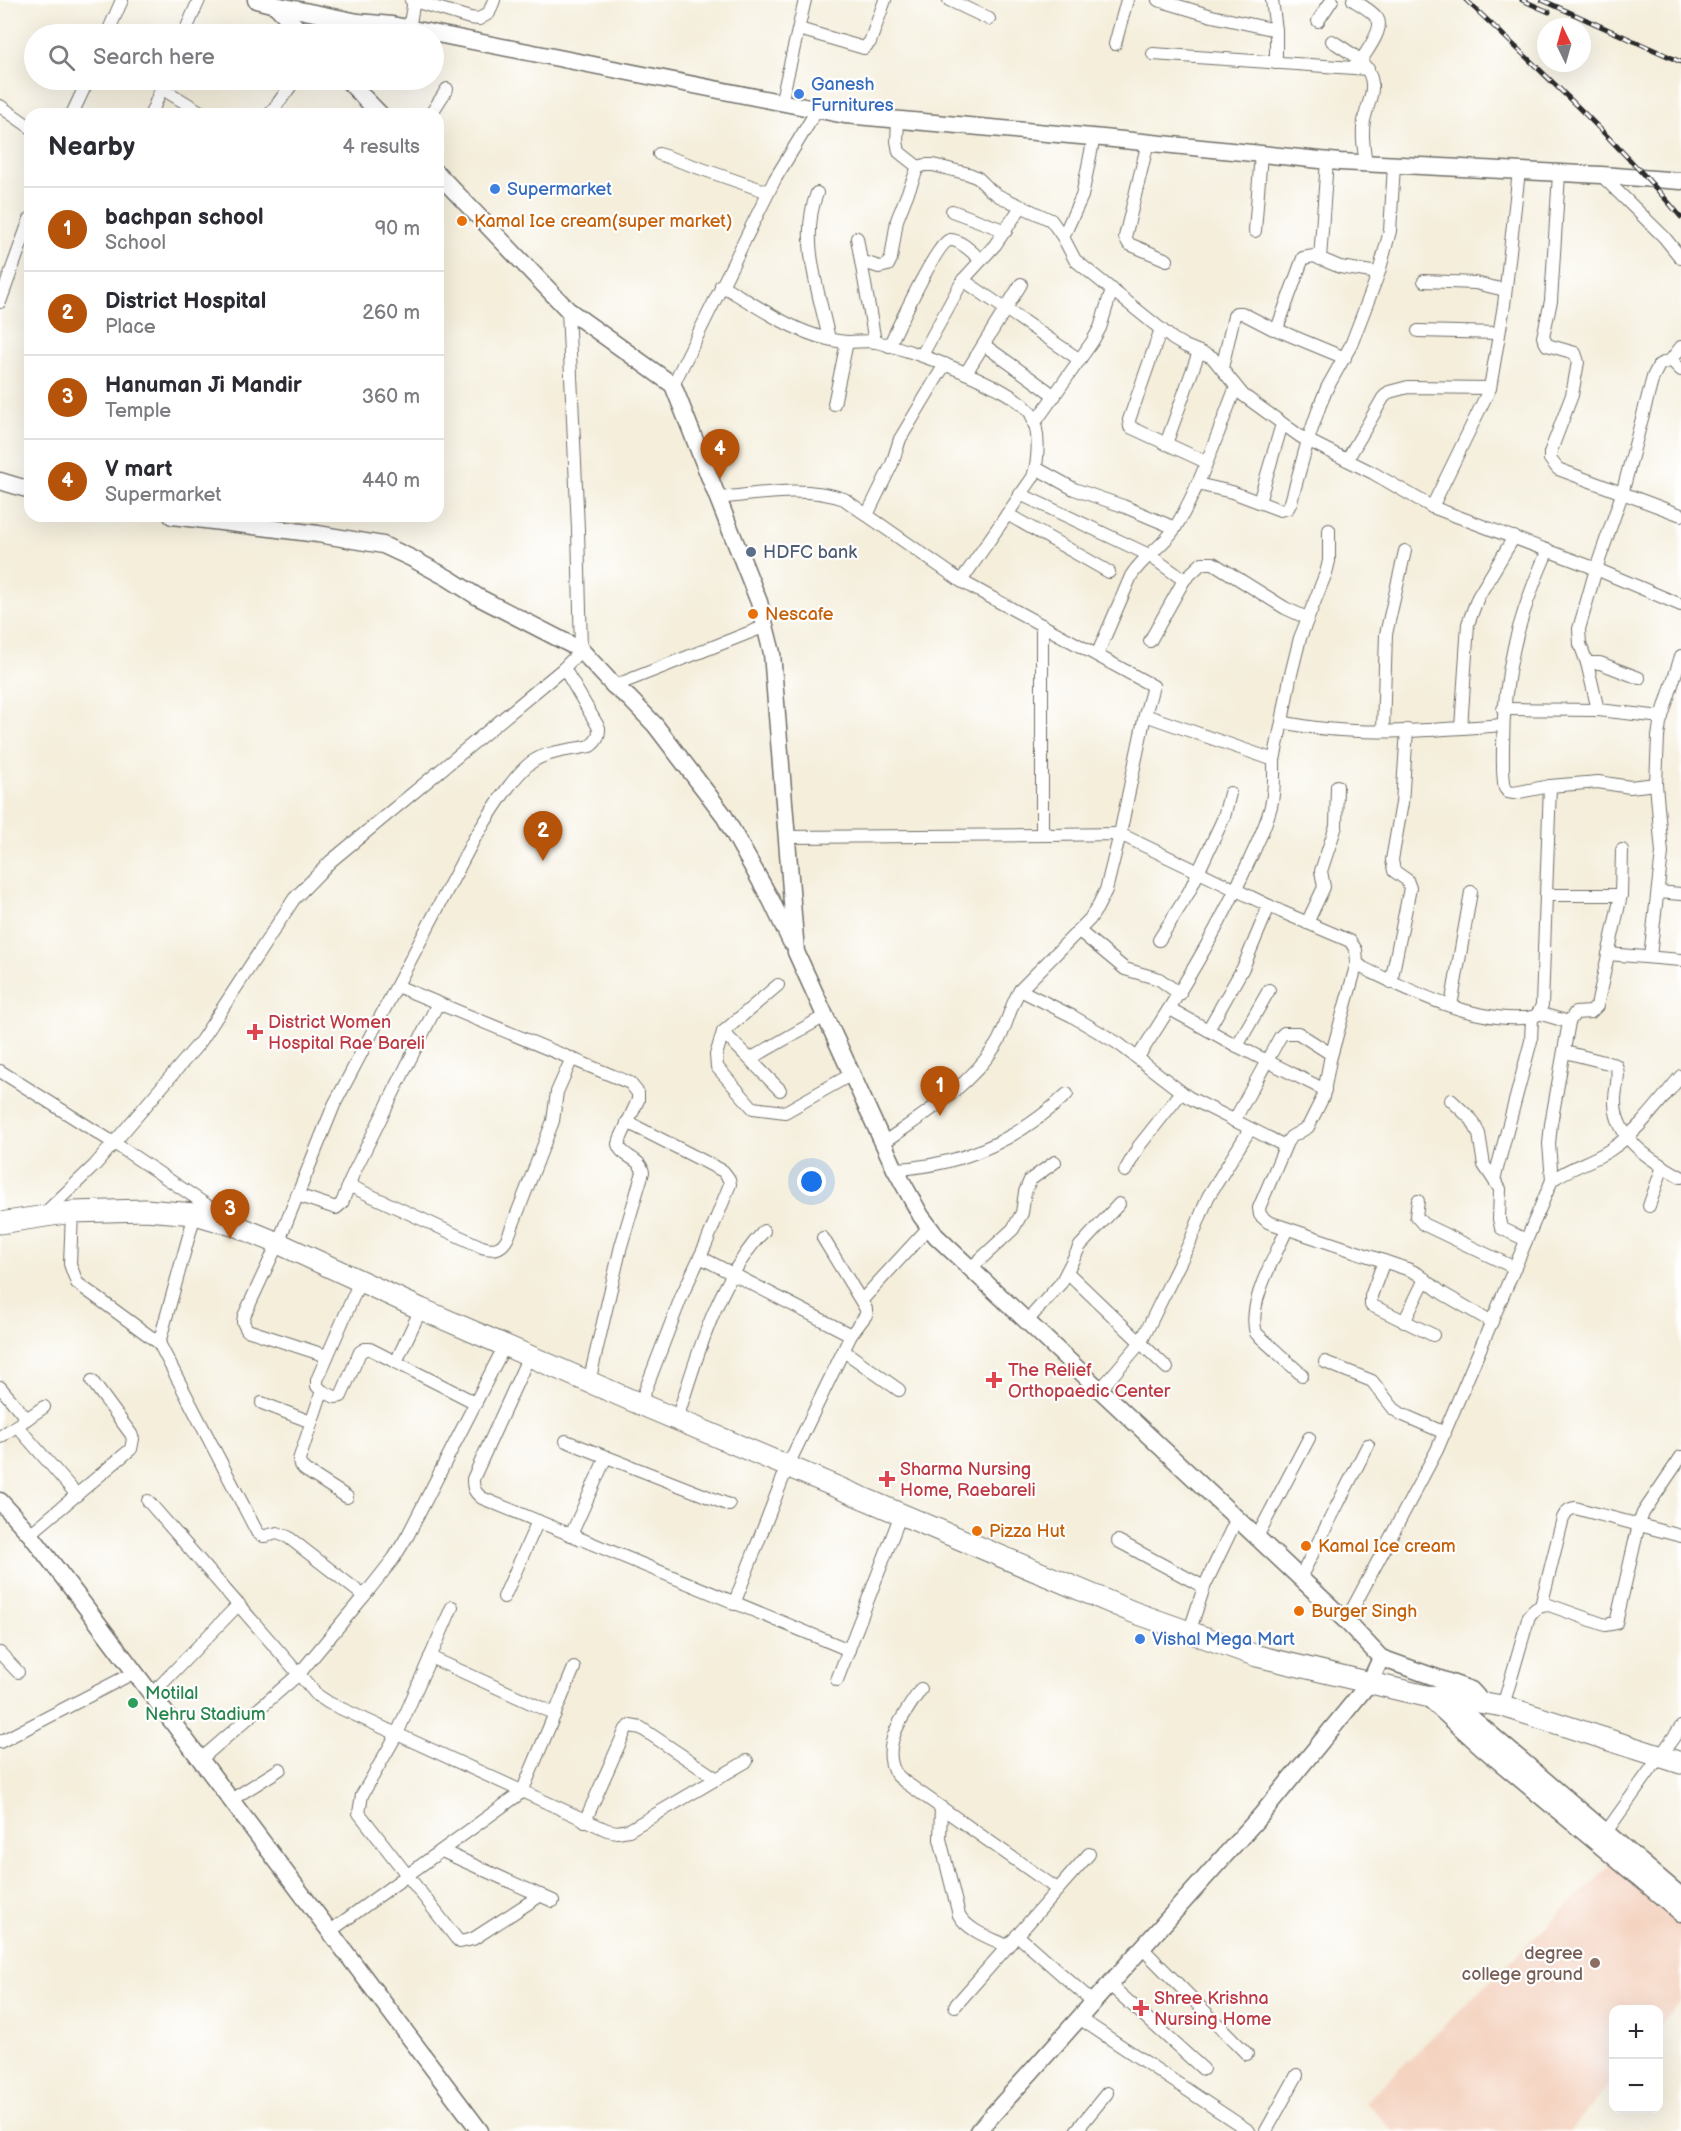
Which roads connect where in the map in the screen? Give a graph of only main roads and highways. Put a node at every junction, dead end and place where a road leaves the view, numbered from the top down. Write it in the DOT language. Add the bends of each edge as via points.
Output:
graph roads {
  1 [pos="3,1224"];
  2 [pos="1681,1763"];
  1 -- 2 [label="highway" via="72,1212 145,1210 195,1214 238,1227 640,1404 1189,1633 1257,1656 1436,1696 1503,1706"];
}
